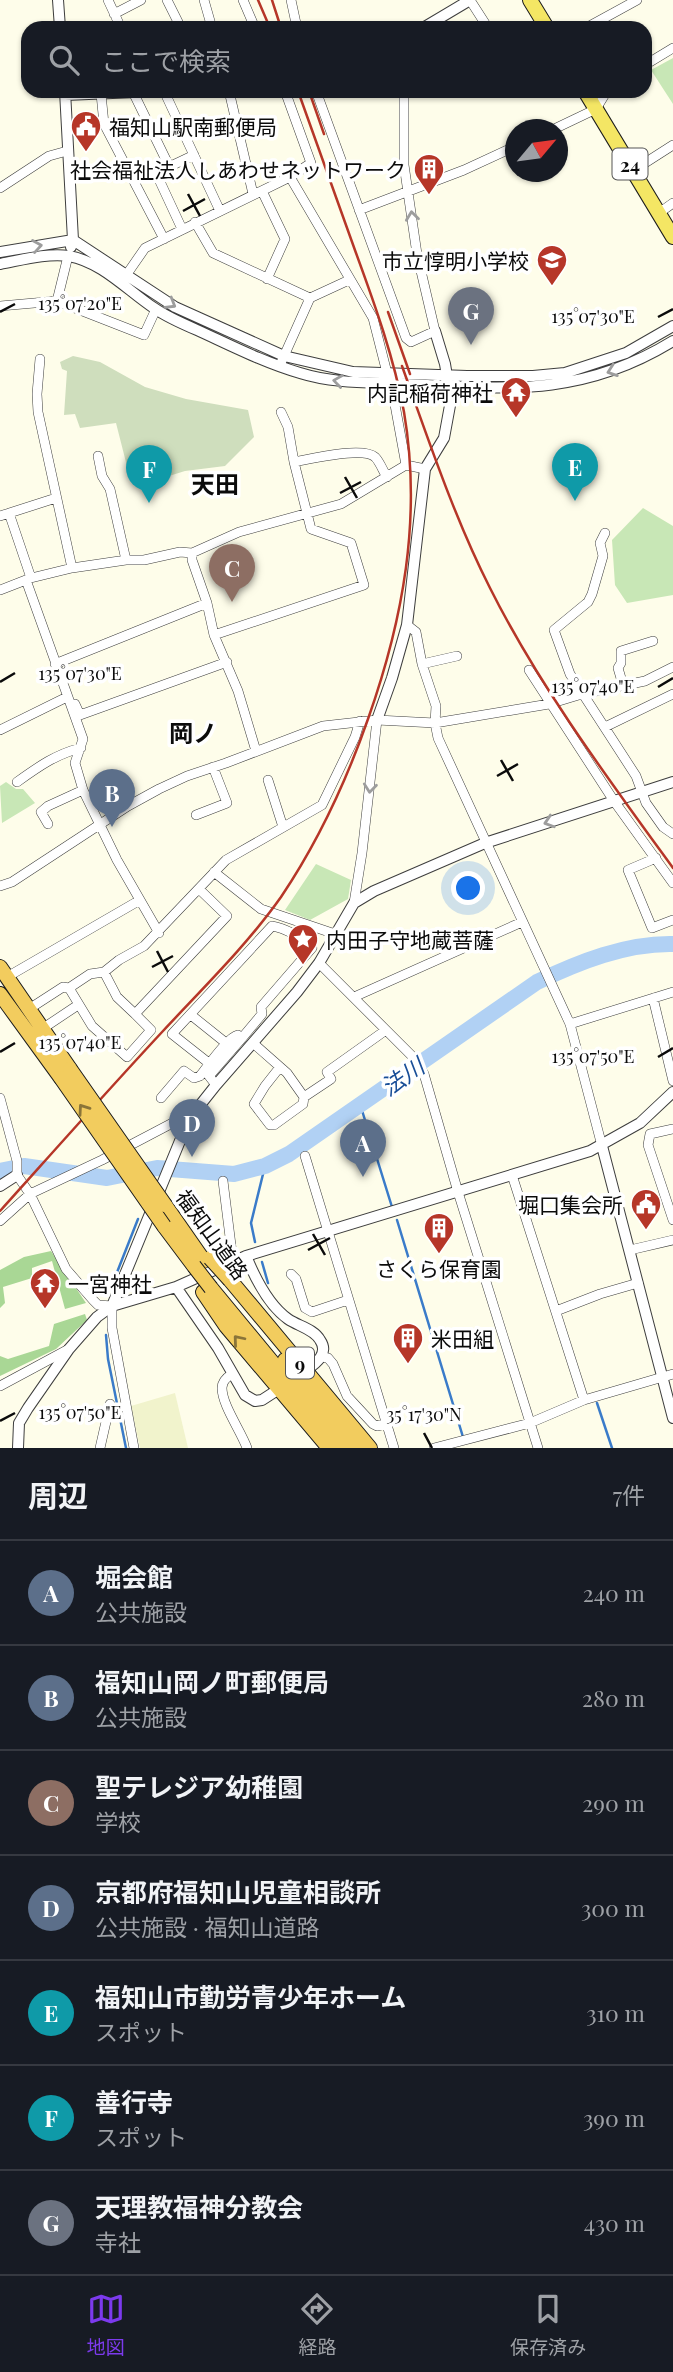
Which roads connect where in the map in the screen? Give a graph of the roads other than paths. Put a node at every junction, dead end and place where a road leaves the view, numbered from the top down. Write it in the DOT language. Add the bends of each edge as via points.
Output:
graph roads {
  1 [pos="58,0"];
  2 [pos="108,0"];
  3 [pos="141,0"];
  4 [pos="167,0"];
  5 [pos="204,0"];
  6 [pos="243,0"];
  7 [pos="290,0"];
  8 [pos="470,0"];
  9 [pos="530,0"];
  10 [pos="637,0"];
  11 [pos="114,14"];
  12 [pos="60,21"];
  13 [pos="118,21"];
  14 [pos="178,21"];
  15 [pos="210,21"];
  16 [pos="252,21"];
  17 [pos="295,21"];
  18 [pos="435,21"];
  19 [pos="484,21"];
  20 [pos="543,21"];
  21 [pos="599,21"];
  22 [pos="673,48"];
  23 [pos="652,61"];
  24 [pos="65,98"];
  25 [pos="101,98"];
  26 [pos="136,98"];
  27 [pos="166,98"];
  28 [pos="231,98"];
  29 [pos="288,98"];
  30 [pos="319,98"];
  31 [pos="404,98"];
  32 [pos="589,98"];
  33 [pos="603,98"];
  34 [pos="596,109"];
  35 [pos="568,122"];
  36 [pos="673,145"];
  37 [pos="67,151"];
  38 [pos="505,151"];
  39 [pos="194,155"];
  40 [pos="169,166"];
  41 [pos="634,170"];
  42 [pos="290,177"];
  43 [pos="0,188"];
  44 [pos="409,192"];
  45 [pos="258,193"];
  46 [pos="673,203"];
  47 [pos="220,211"];
  48 [pos="359,211"];
  49 [pos="659,213"];
  50 [pos="195,222"];
  51 [pos="183,229"];
  52 [pos="673,237"];
  53 [pos="164,239"];
  54 [pos="73,240"];
  55 [pos="0,252"];
  56 [pos="68,256"];
  57 [pos="0,264"];
  58 [pos="127,274"];
  59 [pos="267,279"];
  60 [pos="349,280"];
  61 [pos="310,298"];
  62 [pos="57,301"];
  63 [pos="0,306"];
  64 [pos="156,309"];
  65 [pos="673,326"];
  66 [pos="435,331"];
  67 [pos="673,341"];
  68 [pos="40,359"];
  69 [pos="282,360"];
  70 [pos="389,378"];
  71 [pos="449,381"];
  72 [pos="281,412"];
  73 [pos="97,456"];
  74 [pos="294,462"];
  75 [pos="405,466"];
  76 [pos="425,469"];
  77 [pos="387,477"];
  78 [pos="57,498"];
  79 [pos="306,514"];
  80 [pos="5,515"];
  81 [pos="605,533"];
  82 [pos="192,553"];
  83 [pos="126,560"];
  84 [pos="72,568"];
  85 [pos="28,579"];
  86 [pos="0,590"];
  87 [pos="206,603"];
  88 [pos="407,625"];
  89 [pos="214,635"];
  90 [pos="653,641"];
  91 [pos="457,656"];
  92 [pos="227,662"];
  93 [pos="55,664"];
  94 [pos="422,664"];
  95 [pos="673,667"];
  96 [pos="529,670"];
  97 [pos="623,685"];
  98 [pos="582,694"];
  99 [pos="673,694"];
  100 [pos="67,697"];
  101 [pos="549,704"];
  102 [pos="377,720"];
  103 [pos="360,721"];
  104 [pos="435,723"];
  105 [pos="605,727"];
  106 [pos="0,730"];
  107 [pos="81,748"];
  108 [pos="256,751"];
  109 [pos="213,767"];
  110 [pos="268,780"];
  111 [pos="17,782"];
  112 [pos="673,782"];
  113 [pos="83,790"];
  114 [pos="641,793"];
  115 [pos="614,801"];
  116 [pos="196,815"];
  117 [pos="48,824"];
  118 [pos="99,824"];
  119 [pos="283,827"];
  120 [pos="673,834"];
  121 [pos="485,843"];
  122 [pos="656,858"];
  123 [pos="214,872"];
  124 [pos="673,883"];
  125 [pos="0,886"];
  126 [pos="199,889"];
  127 [pos="140,901"];
  128 [pos="354,903"];
  129 [pos="673,920"];
  130 [pos="522,922"];
  131 [pos="159,933"];
  132 [pos="335,934"];
  133 [pos="319,963"];
  134 [pos="3,972"];
  135 [pos="104,972"];
  136 [pos="69,988"];
  137 [pos="673,992"];
  138 [pos="0,994"];
  139 [pos="354,997"];
  140 [pos="653,998"];
  141 [pos="78,1005"];
  142 [pos="29,1009"];
  143 [pos="135,1014"];
  144 [pos="191,1015"];
  145 [pos="570,1024"];
  146 [pos="42,1029"];
  147 [pos="387,1030"];
  148 [pos="242,1038"];
  149 [pos="226,1042"];
  150 [pos="253,1043"];
  151 [pos="210,1064"];
  152 [pos="280,1067"];
  153 [pos="66,1073"];
  154 [pos="673,1081"];
  155 [pos="216,1084"];
  156 [pos="673,1092"];
  157 [pos="304,1097"];
  158 [pos="0,1098"];
  159 [pos="161,1098"];
  160 [pos="189,1118"];
  161 [pos="640,1123"];
  162 [pos="673,1129"];
  163 [pos="650,1134"];
  164 [pos="602,1146"];
  165 [pos="305,1156"];
  166 [pos="17,1174"];
  167 [pos="512,1175"];
  168 [pos="223,1181"];
  169 [pos="0,1186"];
  170 [pos="458,1192"];
  171 [pos="30,1194"];
  172 [pos="167,1214"];
  173 [pos="673,1220"];
  174 [pos="0,1221"];
  175 [pos="328,1232"];
  176 [pos="673,1240"];
  177 [pos="630,1250"];
  178 [pos="246,1256"];
  179 [pos="233,1261"];
  180 [pos="199,1264"];
  181 [pos="291,1274"];
  182 [pos="638,1283"];
  183 [pos="217,1286"];
  184 [pos="176,1287"];
  185 [pos="348,1300"];
  186 [pos="112,1306"];
  187 [pos="556,1311"];
  188 [pos="69,1349"];
  189 [pos="322,1357"];
  190 [pos="306,1370"];
  191 [pos="232,1374"];
  192 [pos="668,1375"];
  193 [pos="0,1386"];
  194 [pos="279,1389"];
  195 [pos="584,1400"];
  196 [pos="110,1405"];
  197 [pos="673,1418"];
  198 [pos="530,1423"];
  199 [pos="386,1424"];
  200 [pos="19,1448"];
  201 [pos="100,1448"];
  202 [pos="134,1448"];
  203 [pos="247,1448"];
  204 [pos="329,1448"];
  205 [pos="343,1448"];
  206 [pos="358,1448"];
  207 [pos="370,1448"];
  208 [pos="394,1448"];
  209 [pos="434,1448"];
  210 [pos="538,1448"];
  1 -- 12 [label="street"];
  2 -- 11 [label="street"];
  3 -- 11 [label="street"];
  4 -- 14 [label="street"];
  5 -- 15 [label="street"];
  6 -- 16 [label="street"];
  7 -- 17 [label="street"];
  8 -- 18 [label="street"];
  8 -- 19 [label="street"];
  9 -- 20 [label="main road"];
  10 -- 21 [label="street"];
  11 -- 13 [label="street"];
  22 -- 23 [label="street"];
  24 -- 37 [label="street"];
  25 -- 53 [label="street" via="104,124"];
  26 -- 40 [label="street"];
  27 -- 39 [label="street"];
  28 -- 45 [label="street"];
  29 -- 42 [label="street" via="312,163"];
  30 -- 48 [label="street"];
  31 -- 44 [label="street" via="404,165"];
  32 -- 34 [label="main road, 24"];
  33 -- 34 [label="street"];
  34 -- 35 [label="street"];
  34 -- 41 [label="main road, 24"];
  36 -- 41 [label="street"];
  37 -- 43 [label="street" via="49,156"];
  37 -- 54 [label="street"];
  38 -- 44 [label="street"];
  39 -- 40 [label="street"];
  39 -- 47 [label="street"];
  40 -- 51 [label="street" via="156,173"];
  41 -- 49 [label="main road, 24"];
  42 -- 45 [label="street"];
  42 -- 60 [label="street"];
  44 -- 48 [label="street"];
  66 -- 44 [label="street, one-way" via="417,254"];
  45 -- 47 [label="street"];
  45 -- 59 [label="street" via="285,239"];
  46 -- 49 [label="street"];
  47 -- 50 [label="street"];
  48 -- 66 [label="street" via="405,338 411,342"];
  49 -- 52 [label="main road, 24"];
  50 -- 51 [label="street"];
  50 -- 59 [label="street" via="213,253"];
  51 -- 53 [label="street"];
  53 -- 58 [label="street" via="145,248"];
  55 -- 54 [label="street, one-way"];
  54 -- 56 [label="street"];
  54 -- 58 [label="street"];
  56 -- 57 [label="street"];
  56 -- 62 [label="street"];
  56 -- 64 [label="street" via="105,272"];
  58 -- 69 [label="street, one-way" via="175,307"];
  59 -- 61 [label="street"];
  60 -- 61 [label="street"];
  60 -- 70 [label="street" via="373,318"];
  61 -- 69 [label="street"];
  62 -- 63 [label="street"];
  62 -- 64 [label="street" via="144,335"];
  64 -- 69 [label="street" via="194,329"];
  65 -- 71 [label="street" via="626,353 565,373"];
  66 -- 71 [label="street"];
  67 -- 71 [label="street, one-way" via="615,371 563,384 540,387"];
  68 -- 78 [label="street" via="38,412"];
  69 -- 70 [label="street"];
  70 -- 71 [label="street"];
  70 -- 75 [label="street"];
  71 -- 76 [label="street" via="451,400 444,438"];
  72 -- 74 [label="street"];
  73 -- 83 [label="street" via="110,489"];
  74 -- 77 [label="street" via="366,453 375,457"];
  74 -- 79 [label="street"];
  75 -- 76 [label="street"];
  75 -- 77 [label="street"];
  76 -- 88 [label="street"];
  77 -- 79 [label="street" via="341,504"];
  78 -- 80 [label="street"];
  78 -- 84 [label="street"];
  79 -- 82 [label="street" via="239,532"];
  79 -- 89 [label="street" via="311,529 351,543 363,585"];
  80 -- 85 [label="street"];
  81 -- 98 [label="street" via="593,594 554,630"];
  82 -- 83 [label="street"];
  82 -- 87 [label="street"];
  83 -- 84 [label="street"];
  84 -- 85 [label="street"];
  85 -- 86 [label="street"];
  85 -- 93 [label="street"];
  87 -- 89 [label="street"];
  87 -- 93 [label="street"];
  88 -- 94 [label="street" via="416,632"];
  88 -- 102 [label="street"];
  89 -- 92 [label="street"];
  90 -- 97 [label="street" via="621,651 618,668"];
  91 -- 94 [label="street"];
  92 -- 100 [label="street" via="80,715 72,697"];
  92 -- 108 [label="street"];
  93 -- 100 [label="street"];
  94 -- 104 [label="street" via="436,706"];
  95 -- 97 [label="street" via="645,681"];
  96 -- 101 [label="street"];
  97 -- 98 [label="street"];
  98 -- 101 [label="street"];
  98 -- 105 [label="street"];
  99 -- 105 [label="street"];
  100 -- 106 [label="street"];
  100 -- 107 [label="street" via="83,739"];
  101 -- 104 [label="street"];
  101 -- 115 [label="street"];
  102 -- 103 [label="street"];
  102 -- 104 [label="street"];
  102 -- 128 [label="street, one-way"];
  103 -- 108 [label="street" via="323,726"];
  103 -- 119 [label="street" via="322,805"];
  104 -- 121 [label="street"];
  105 -- 114 [label="street" via="636,776"];
  107 -- 111 [label="street" via="46,761"];
  107 -- 113 [label="street" via="75,763"];
  108 -- 109 [label="street"];
  109 -- 116 [label="street" via="227,803"];
  109 -- 118 [label="street" via="159,789"];
  110 -- 119 [label="street"];
  112 -- 114 [label="street"];
  113 -- 117 [label="street" via="41,812"];
  113 -- 118 [label="street"];
  114 -- 115 [label="street"];
  114 -- 120 [label="street" via="663,827"];
  115 -- 121 [label="street, one-way"];
  115 -- 122 [label="street"];
  118 -- 125 [label="street"];
  118 -- 127 [label="street"];
  119 -- 123 [label="street"];
  121 -- 128 [label="street"];
  121 -- 130 [label="street"];
  122 -- 124 [label="street"];
  122 -- 129 [label="street" via="628,870 652,928"];
  123 -- 126 [label="street"];
  123 -- 132 [label="street" via="261,909"];
  126 -- 131 [label="street"];
  126 -- 143 [label="street" via="227,916"];
  127 -- 131 [label="street"];
  127 -- 134 [label="street"];
  128 -- 132 [label="street"];
  130 -- 139 [label="street"];
  130 -- 145 [label="street"];
  131 -- 135 [label="street"];
  132 -- 133 [label="street"];
  133 -- 139 [label="street"];
  133 -- 150 [label="street"];
  134 -- 142 [label="highway, 福知山道路 / 9"];
  135 -- 136 [label="street" via="90,974"];
  135 -- 143 [label="street" via="117,997"];
  136 -- 141 [label="street"];
  136 -- 142 [label="street"];
  137 -- 140 [label="street"];
  138 -- 153 [label="highway, 福知山道路 / 9"];
  139 -- 147 [label="street"];
  140 -- 145 [label="street"];
  140 -- 154 [label="street"];
  141 -- 143 [label="street" via="92,1026 127,1057 151,1030"];
  141 -- 146 [label="street"];
  142 -- 146 [label="highway, 福知山道路 / 9"];
  144 -- 148 [label="street" via="272,926 279,927 312,948 261,1007 262,1014"];
  144 -- 149 [label="street"];
  144 -- 151 [label="street" via="172,1034"];
  145 -- 164 [label="street"];
  146 -- 153 [label="highway, 福知山道路 / 9"];
  147 -- 157 [label="street" via="327,1072 331,1079"];
  147 -- 170 [label="street" via="421,1070"];
  148 -- 149 [label="street" via="234,1035"];
  148 -- 155 [label="street" via="209,1076"];
  149 -- 151 [label="street"];
  150 -- 152 [label="street"];
  150 -- 155 [label="street"];
  151 -- 159 [label="street" via="197,1077 184,1071"];
  152 -- 157 [label="street"];
  152 -- 157 [label="street" via="254,1104 266,1122 274,1125 303,1104"];
  153 -- 172 [label="highway, 福知山道路 / 9, bridge"];
  172 -- 153 [label="highway, 福知山道路 / 9, one-way, bridge"];
  155 -- 160 [label="street"];
  156 -- 161 [label="street"];
  158 -- 166 [label="street"];
  160 -- 171 [label="street"];
  160 -- 186 [label="street"];
  161 -- 163 [label="street"];
  161 -- 164 [label="street"];
  162 -- 163 [label="street"];
  163 -- 173 [label="street" via="648,1145"];
  164 -- 167 [label="street"];
  164 -- 177 [label="street"];
  165 -- 175 [label="street"];
  166 -- 169 [label="street"];
  166 -- 171 [label="street"];
  167 -- 170 [label="street"];
  167 -- 187 [label="street"];
  168 -- 179 [label="street"];
  170 -- 175 [label="street"];
  170 -- 198 [label="street"];
  171 -- 174 [label="street"];
  171 -- 186 [label="street" via="66,1269 98,1305"];
  172 -- 180 [label="highway, 9"];
  172 -- 180 [label="highway, 福知山道路 / 9" via="174,1239"];
  175 -- 178 [label="street"];
  175 -- 185 [label="street"];
  176 -- 177 [label="street"];
  177 -- 182 [label="street"];
  178 -- 179 [label="street"];
  178 -- 189 [label="street" via="272,1303 314,1332 323,1348"];
  179 -- 184 [label="street"];
  180 -- 183 [label="highway, 9"];
  180 -- 183 [label="highway, 9, bridge"];
  181 -- 185 [label="street" via="305,1308 312,1312"];
  182 -- 187 [label="street"];
  182 -- 192 [label="street"];
  183 -- 190 [label="highway, 9"];
  194 -- 183 [label="highway, 9, one-way" via="226,1326"];
  183 -- 205 [label="highway, 福知山道路 / 9"];
  183 -- 206 [label="highway, 福知山道路 / 9"];
  184 -- 186 [label="street"];
  184 -- 191 [label="street"];
  185 -- 199 [label="street"];
  186 -- 188 [label="street"];
  186 -- 202 [label="street"];
  187 -- 195 [label="street"];
  188 -- 193 [label="street"];
  188 -- 200 [label="street" via="19,1423"];
  189 -- 190 [label="street"];
  189 -- 199 [label="street" via="333,1364 347,1396 373,1424"];
  190 -- 207 [label="highway, 9"];
  191 -- 194 [label="street" via="245,1395 255,1401"];
  191 -- 203 [label="street" via="222,1388"];
  192 -- 195 [label="street"];
  192 -- 197 [label="street"];
  194 -- 204 [label="highway, 9"];
  195 -- 198 [label="street"];
  196 -- 201 [label="street"];
  198 -- 209 [label="street"];
  198 -- 210 [label="street"];
  199 -- 208 [label="street"];
}
